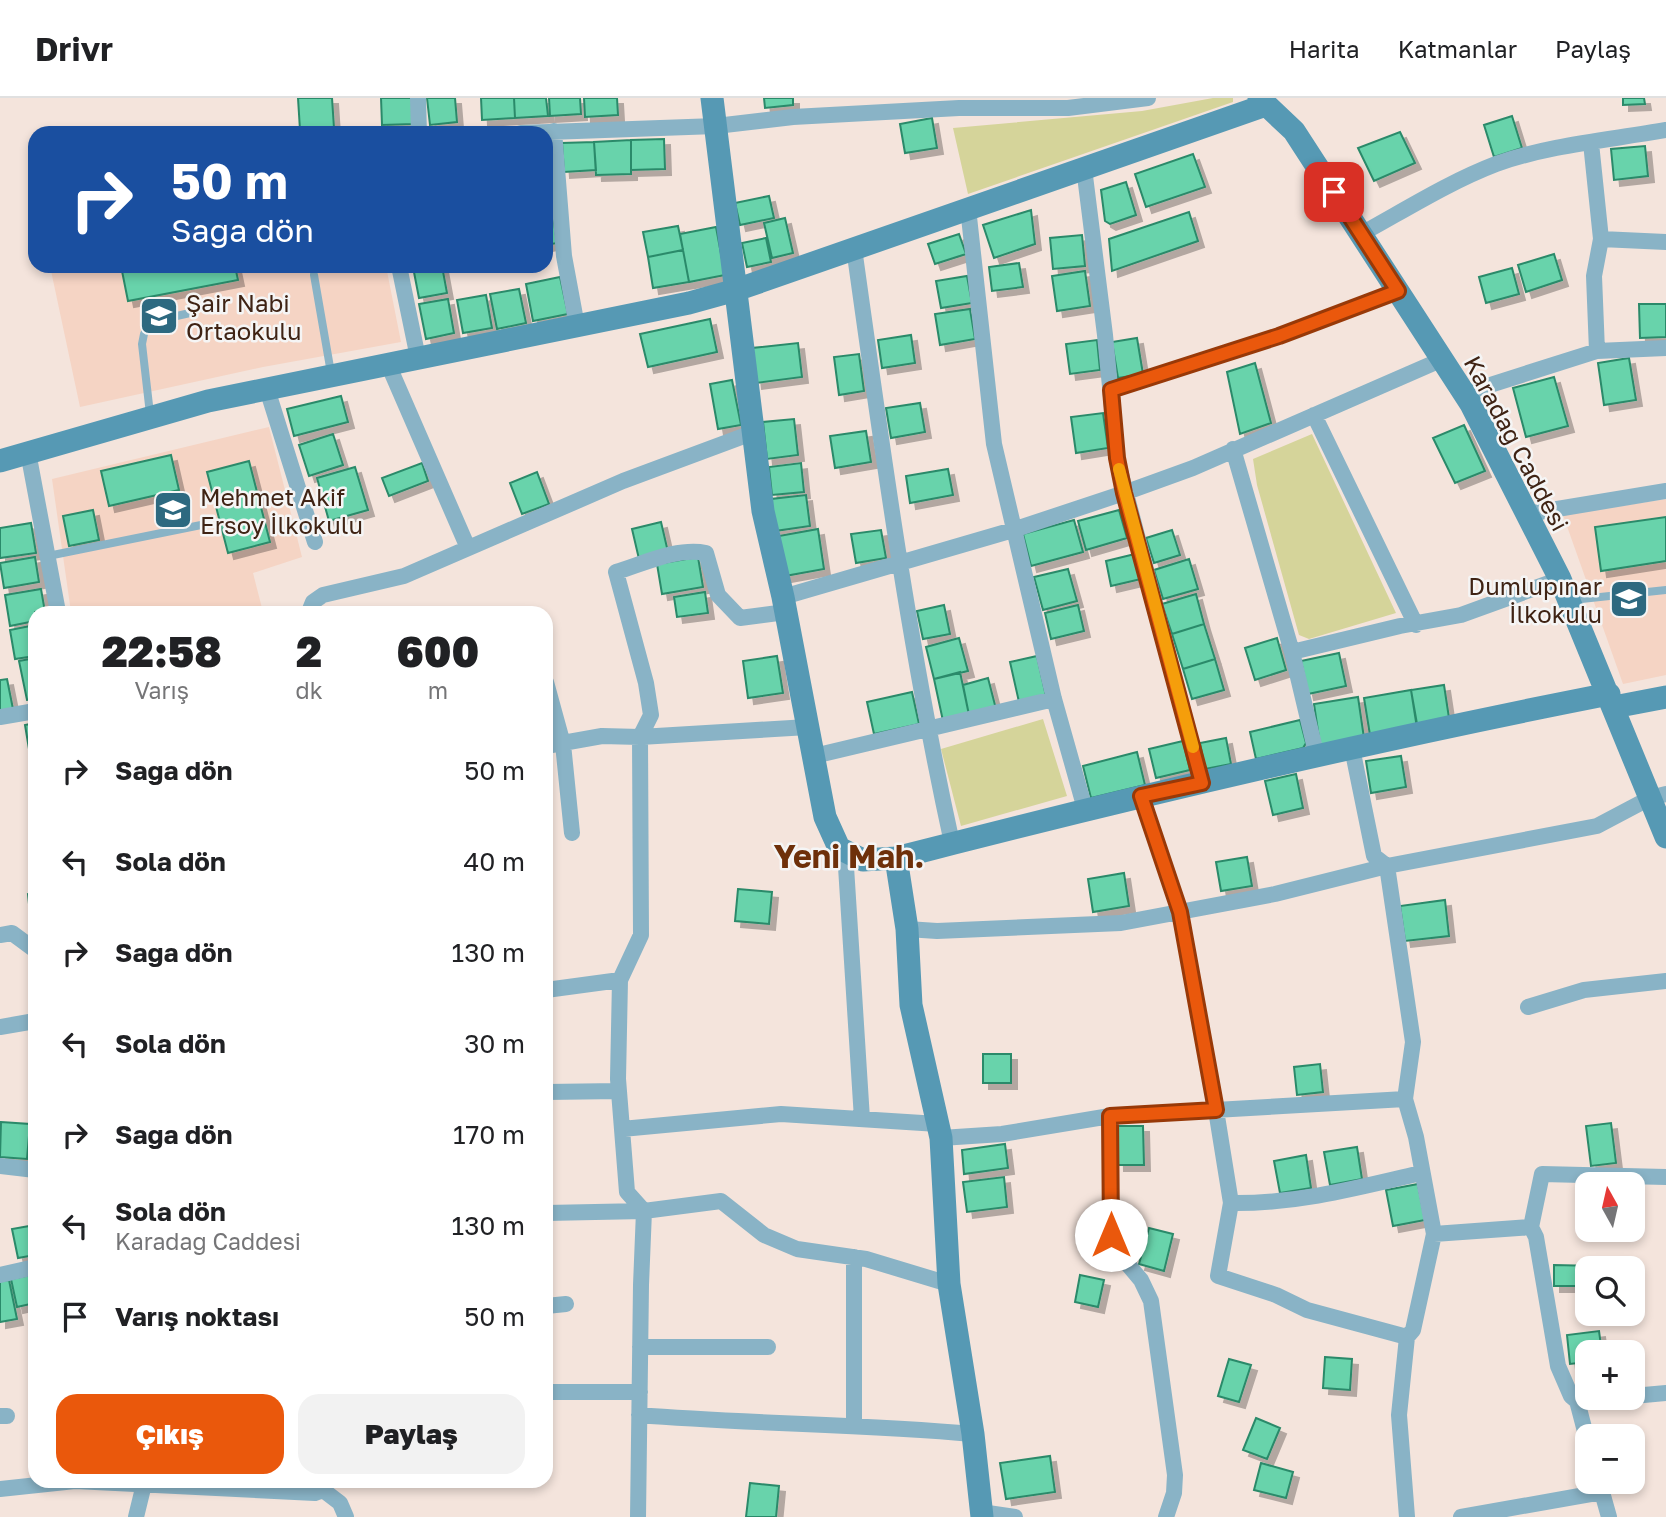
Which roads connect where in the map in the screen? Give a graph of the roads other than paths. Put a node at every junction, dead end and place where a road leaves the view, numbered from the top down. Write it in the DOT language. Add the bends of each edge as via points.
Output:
graph roads {
  1 [pos="418,98"];
  2 [pos="712,98"];
  3 [pos="1149,98"];
  4 [pos="1266,100"];
  5 [pos="880,105"];
  6 [pos="419,126"];
  7 [pos="716,126"];
  8 [pos="1666,130"];
  9 [pos="554,131"];
  10 [pos="1591,143"];
  11 [pos="1084,168"];
  12 [pos="968,208"];
  13 [pos="1361,234"];
  14 [pos="1601,239"];
  15 [pos="1666,242"];
  16 [pos="854,248"];
  17 [pos="400,273"];
  18 [pos="314,275"];
  19 [pos="736,290"];
  20 [pos="1398,291"];
  21 [pos="190,313"];
  22 [pos="577,326"];
  23 [pos="1666,348"];
  24 [pos="1597,351"];
  25 [pos="418,358"];
  26 [pos="1443,359"];
  27 [pos="388,364"];
  28 [pos="332,376"];
  29 [pos="267,389"];
  30 [pos="1111,390"];
  31 [pos="1465,393"];
  32 [pos="1314,415"];
  33 [pos="151,417"];
  34 [pos="752,433"];
  35 [pos="1233,449"];
  36 [pos="28,452"];
  37 [pos="0,461"];
  38 [pos="1666,491"];
  39 [pos="1124,493"];
  40 [pos="1527,514"];
  41 [pos="205,524"];
  42 [pos="1013,530"];
  43 [pos="315,541"];
  44 [pos="468,548"];
  45 [pos="48,556"];
  46 [pos="898,564"];
  47 [pos="1564,589"];
  48 [pos="1666,590"];
  49 [pos="785,604"];
  50 [pos="57,606"];
  51 [pos="311,606"];
  52 [pos="1416,625"];
  53 [pos="1292,652"];
  54 [pos="1666,697"];
  55 [pos="1054,699"];
  56 [pos="1611,701"];
  57 [pos="553,708"];
  58 [pos="28,712"];
  59 [pos="0,717"];
  60 [pos="808,727"];
  61 [pos="927,730"];
  62 [pos="640,737"];
  63 [pos="563,744"];
  64 [pos="553,745"];
  65 [pos="1352,748"];
  66 [pos="814,756"];
  67 [pos="1317,757"];
  68 [pos="1202,783"];
  69 [pos="1141,796"];
  70 [pos="1658,796"];
  71 [pos="1085,810"];
  72 [pos="572,832"];
  73 [pos="1666,837"];
  74 [pos="952,843"];
  75 [pos="845,850"];
  76 [pos="896,858"];
  77 [pos="1387,866"];
  78 [pos="1180,912"];
  79 [pos="907,929"];
  80 [pos="0,935"];
  81 [pos="28,945"];
  82 [pos="620,980"];
  83 [pos="1666,981"];
  84 [pos="553,989"];
  85 [pos="1528,1007"];
  86 [pos="28,1022"];
  87 [pos="0,1027"];
  88 [pos="619,1091"];
  89 [pos="553,1092"];
  90 [pos="1405,1099"];
  91 [pos="1216,1110"];
  92 [pos="1110,1116"];
  93 [pos="862,1119"];
  94 [pos="622,1129"];
  95 [pos="939,1131"];
  96 [pos="0,1166"];
  97 [pos="28,1169"];
  98 [pos="1421,1173"];
  99 [pos="1666,1177"];
  100 [pos="1231,1203"];
  101 [pos="644,1211"];
  102 [pos="553,1213"];
  103 [pos="1531,1227"];
  104 [pos="1434,1234"];
  105 [pos="854,1257"];
  106 [pos="28,1268"];
  107 [pos="0,1275"];
  108 [pos="949,1284"];
  109 [pos="566,1304"];
  110 [pos="553,1305"];
  111 [pos="1406,1337"];
  112 [pos="640,1347"];
  113 [pos="768,1348"];
  114 [pos="553,1392"];
  115 [pos="640,1392"];
  116 [pos="1666,1393"];
  117 [pos="1645,1395"];
  118 [pos="1575,1399"];
  119 [pos="639,1415"];
  120 [pos="854,1426"];
  121 [pos="973,1434"];
  122 [pos="28,1486"];
  123 [pos="143,1488"];
  124 [pos="244,1488"];
  125 [pos="320,1488"];
  126 [pos="326,1488"];
  127 [pos="0,1489"];
  128 [pos="1575,1493"];
  129 [pos="1603,1494"];
  130 [pos="982,1514"];
  131 [pos="136,1517"];
  132 [pos="346,1517"];
  133 [pos="638,1517"];
  134 [pos="1015,1517"];
  135 [pos="1166,1517"];
  136 [pos="1407,1517"];
  137 [pos="1461,1517"];
  138 [pos="1609,1517"];
  1 -- 6 [label="street"];
  2 -- 7 [label="street"];
  3 -- 5 [label="street" via="1068,108"];
  4 -- 11 [label="street"];
  4 -- 13 [label="street, Karadağ Caddesi" via="1294,131"];
  5 -- 7 [label="street"];
  7 -- 9 [label="street"];
  7 -- 19 [label="street"];
  8 -- 10 [label="street"];
  9 -- 22 [label="street" via="564,256"];
  10 -- 13 [label="street" via="1497,164"];
  10 -- 14 [label="street"];
  11 -- 12 [label="street"];
  11 -- 30 [label="street"];
  12 -- 16 [label="street"];
  12 -- 42 [label="street" via="994,444"];
  13 -- 20 [label="street, Karadağ Caddesi"];
  14 -- 15 [label="street"];
  14 -- 24 [label="street" via="1594,276"];
  16 -- 19 [label="street"];
  16 -- 46 [label="street"];
  17 -- 25 [label="street"];
  18 -- 28 [label="lane"];
  19 -- 22 [label="street"];
  19 -- 34 [label="street"];
  20 -- 26 [label="street, Karadağ Caddesi"];
  20 -- 30 [label="street" via="1279,336"];
  21 -- 33 [label="lane" via="150,321 144,334"];
  22 -- 25 [label="street"];
  23 -- 24 [label="street"];
  24 -- 31 [label="street"];
  25 -- 27 [label="street"];
  26 -- 31 [label="street, Karadağ Caddesi"];
  26 -- 32 [label="street"];
  27 -- 28 [label="street"];
  27 -- 44 [label="street"];
  28 -- 29 [label="street"];
  29 -- 33 [label="street"];
  29 -- 43 [label="street"];
  30 -- 39 [label="street"];
  31 -- 40 [label="street, Karadağ Caddesi"];
  32 -- 35 [label="street"];
  32 -- 52 [label="street"];
  33 -- 36 [label="street"];
  34 -- 44 [label="street" via="623,481"];
  34 -- 49 [label="street"];
  35 -- 39 [label="street"];
  35 -- 53 [label="street"];
  36 -- 37 [label="street"];
  36 -- 45 [label="street"];
  38 -- 40 [label="street"];
  39 -- 42 [label="street"];
  39 -- 68 [label="street"];
  40 -- 47 [label="street, Karadağ Caddesi"];
  41 -- 45 [label="lane"];
  42 -- 46 [label="street"];
  42 -- 55 [label="street"];
  44 -- 51 [label="street" via="404,576 323,595"];
  45 -- 50 [label="street"];
  46 -- 49 [label="street"];
  46 -- 61 [label="street"];
  47 -- 48 [label="lane"];
  47 -- 52 [label="street"];
  47 -- 56 [label="street, Karadağ Caddesi"];
  49 -- 60 [label="street"];
  49 -- 62 [label="street" via="740,618 718,595 706,553 698,551 616,572 651,715"];
  52 -- 53 [label="street"];
  53 -- 67 [label="street"];
  54 -- 56 [label="street"];
  55 -- 61 [label="street"];
  55 -- 71 [label="street"];
  56 -- 65 [label="street"];
  56 -- 70 [label="street, Karadağ Caddesi"];
  57 -- 63 [label="street"];
  58 -- 59 [label="street"];
  60 -- 62 [label="street"];
  60 -- 66 [label="street"];
  61 -- 66 [label="street"];
  61 -- 74 [label="street"];
  62 -- 63 [label="street" via="602,736"];
  62 -- 82 [label="street" via="641,935"];
  63 -- 64 [label="street"];
  63 -- 72 [label="street"];
  65 -- 67 [label="street"];
  65 -- 77 [label="street" via="1374,856"];
  66 -- 75 [label="street" via="825,817 839,848"];
  67 -- 68 [label="street"];
  68 -- 69 [label="street"];
  69 -- 71 [label="street"];
  69 -- 78 [label="street"];
  70 -- 73 [label="street, Karadağ Caddesi"];
  70 -- 77 [label="street" via="1597,826"];
  71 -- 74 [label="street"];
  74 -- 76 [label="street"];
  75 -- 76 [label="street" via="863,860"];
  75 -- 93 [label="street"];
  76 -- 79 [label="street"];
  77 -- 78 [label="street"];
  77 -- 90 [label="street" via="1413,1042"];
  78 -- 79 [label="street" via="1121,923"];
  78 -- 91 [label="street"];
  79 -- 95 [label="street" via="911,1005"];
  80 -- 81 [label="street" via="12,933"];
  82 -- 84 [label="street"];
  82 -- 88 [label="street"];
  83 -- 85 [label="street" via="1584,990"];
  86 -- 87 [label="street"];
  88 -- 89 [label="street"];
  88 -- 94 [label="street"];
  90 -- 91 [label="street"];
  90 -- 98 [label="street"];
  91 -- 92 [label="street"];
  91 -- 100 [label="street"];
  92 -- 95 [label="street" via="1002,1134"];
  92 -- 135 [label="street" via="1111,1235 1114,1248 1141,1280 1151,1301 1175,1475"];
  93 -- 94 [label="street" via="781,1114"];
  93 -- 95 [label="street"];
  94 -- 101 [label="street" via="627,1192"];
  95 -- 108 [label="street"];
  96 -- 97 [label="street"];
  98 -- 100 [label="street" via="1322,1196 1269,1204"];
  98 -- 104 [label="street"];
  99 -- 103 [label="street" via="1542,1174"];
  100 -- 111 [label="street" via="1218,1276 1307,1310"];
  101 -- 102 [label="street"];
  101 -- 105 [label="street" via="721,1201 775,1240 797,1249"];
  101 -- 112 [label="street"];
  103 -- 104 [label="street"];
  103 -- 118 [label="street" via="1558,1366"];
  104 -- 111 [label="street" via="1413,1330"];
  105 -- 108 [label="street"];
  105 -- 120 [label="street"];
  106 -- 107 [label="street"];
  108 -- 121 [label="street"];
  109 -- 110 [label="street"];
  111 -- 136 [label="street" via="1399,1415"];
  112 -- 113 [label="street"];
  112 -- 115 [label="street"];
  114 -- 115 [label="street"];
  115 -- 119 [label="street"];
  116 -- 117 [label="street"];
  119 -- 120 [label="street"];
  119 -- 133 [label="street"];
  120 -- 121 [label="street"];
  121 -- 130 [label="street"];
  122 -- 127 [label="street"];
  123 -- 131 [label="street"];
  124 -- 125 [label="street" via="315,1493"];
  126 -- 132 [label="street"];
  128 -- 137 [label="street"];
  129 -- 138 [label="street"];
  130 -- 134 [label="street"];
}
